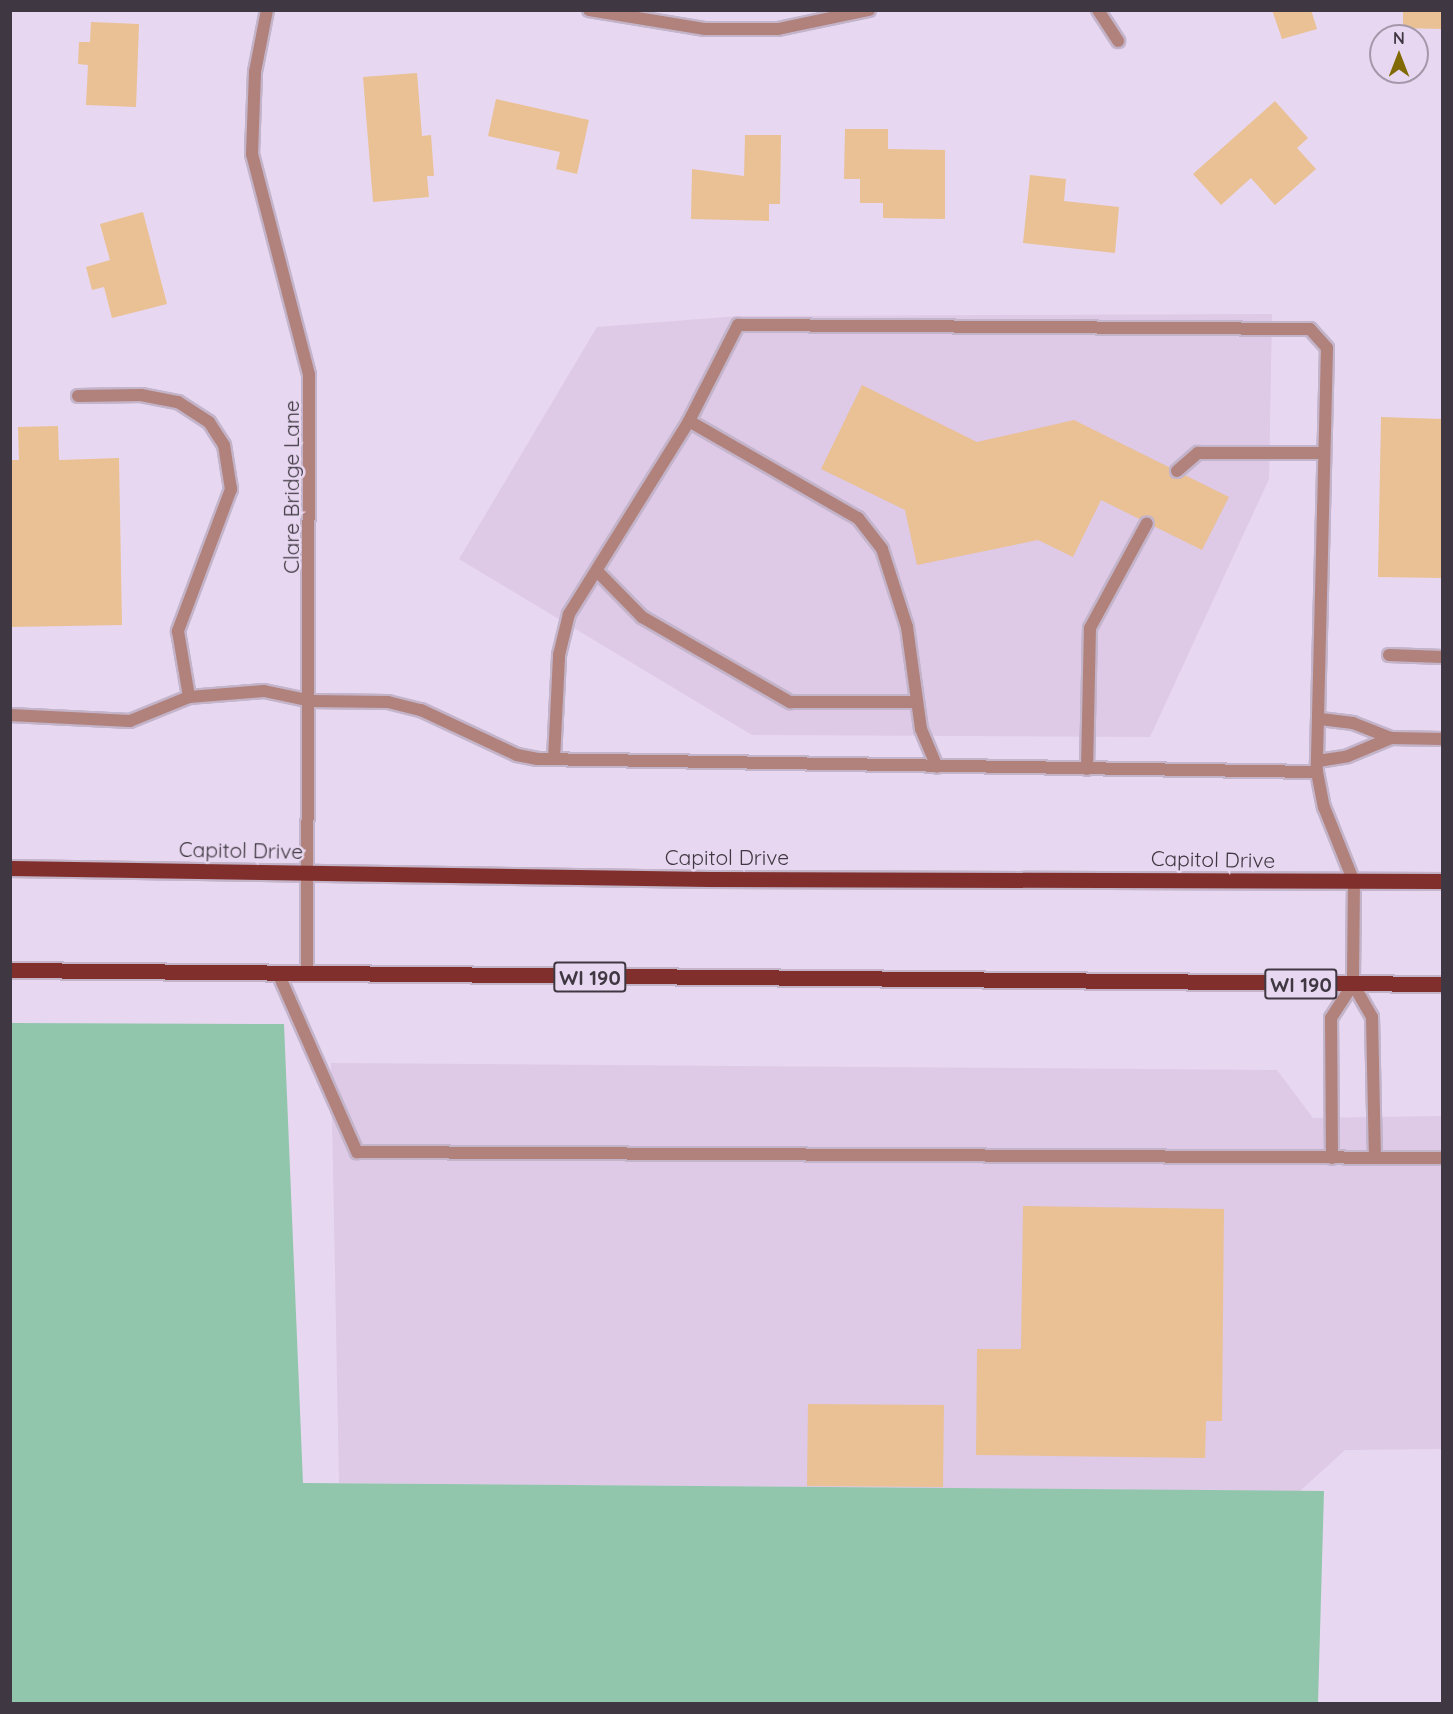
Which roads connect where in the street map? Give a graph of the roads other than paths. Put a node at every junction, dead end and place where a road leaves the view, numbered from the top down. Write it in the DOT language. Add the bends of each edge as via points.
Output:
graph roads {
  1 [pos="267,10"];
  2 [pos="589,10"];
  3 [pos="869,10"];
  4 [pos="1098,10"];
  5 [pos="1118,41"];
  6 [pos="78,396"];
  7 [pos="689,421"];
  8 [pos="1324,453"];
  9 [pos="1177,471"];
  10 [pos="1147,523"];
  11 [pos="598,572"];
  12 [pos="1389,655"];
  13 [pos="1443,657"];
  14 [pos="189,698"];
  15 [pos="311,700"];
  16 [pos="917,702"];
  17 [pos="10,715"];
  18 [pos="1320,719"];
  19 [pos="1391,738"];
  20 [pos="1443,739"];
  21 [pos="554,759"];
  22 [pos="937,767"];
  23 [pos="1318,767"];
  24 [pos="1087,769"];
  25 [pos="10,868"];
  26 [pos="307,872"];
  27 [pos="1443,881"];
  28 [pos="1354,882"];
  29 [pos="10,970"];
  30 [pos="278,973"];
  31 [pos="307,973"];
  32 [pos="1353,984"];
  33 [pos="1443,984"];
  34 [pos="1332,1158"];
  35 [pos="1375,1158"];
  36 [pos="1443,1158"];
  1 -- 15 [label="street, Clare Bridge Lane" via="255,72 252,154 309,375"];
  2 -- 3 [label="street" via="705,29 778,29"];
  4 -- 5 [label="street"];
  6 -- 14 [label="street" via="141,395 178,402 209,422 224,445 231,489 178,631"];
  7 -- 8 [label="street" via="738,325 1310,329 1327,348"];
  7 -- 11 [label="street"];
  7 -- 16 [label="street" via="858,518 882,549 907,627"];
  8 -- 9 [label="street" via="1198,453"];
  8 -- 18 [label="street"];
  10 -- 24 [label="street" via="1090,628"];
  11 -- 16 [label="street" via="642,617 790,702"];
  11 -- 21 [label="street" via="569,614 559,655"];
  12 -- 13 [label="street"];
  14 -- 15 [label="street" via="264,691"];
  14 -- 17 [label="street" via="130,721"];
  15 -- 21 [label="street" via="388,702 438,717 517,755"];
  15 -- 26 [label="street, Clare Bridge Lane"];
  16 -- 22 [label="street"];
  18 -- 19 [label="street" via="1353,723"];
  18 -- 23 [label="street"];
  19 -- 20 [label="street"];
  19 -- 23 [label="street"];
  21 -- 22 [label="street"];
  22 -- 24 [label="street"];
  23 -- 24 [label="street"];
  23 -- 28 [label="street" via="1324,807"];
  25 -- 26 [label="main road, Capitol Drive"];
  26 -- 28 [label="main road, Capitol Drive"];
  26 -- 31 [label="street, Clare Bridge Lane"];
  27 -- 28 [label="main road, Capitol Drive"];
  28 -- 32 [label="street"];
  29 -- 30 [label="main road, WI 190"];
  30 -- 31 [label="main road, WI 190"];
  30 -- 34 [label="street" via="357,1152"];
  31 -- 32 [label="main road, WI 190"];
  32 -- 33 [label="main road, WI 190"];
  32 -- 34 [label="street" via="1332,1018"];
  32 -- 35 [label="street" via="1372,1017"];
  34 -- 35 [label="street"];
  35 -- 36 [label="street"];
}
